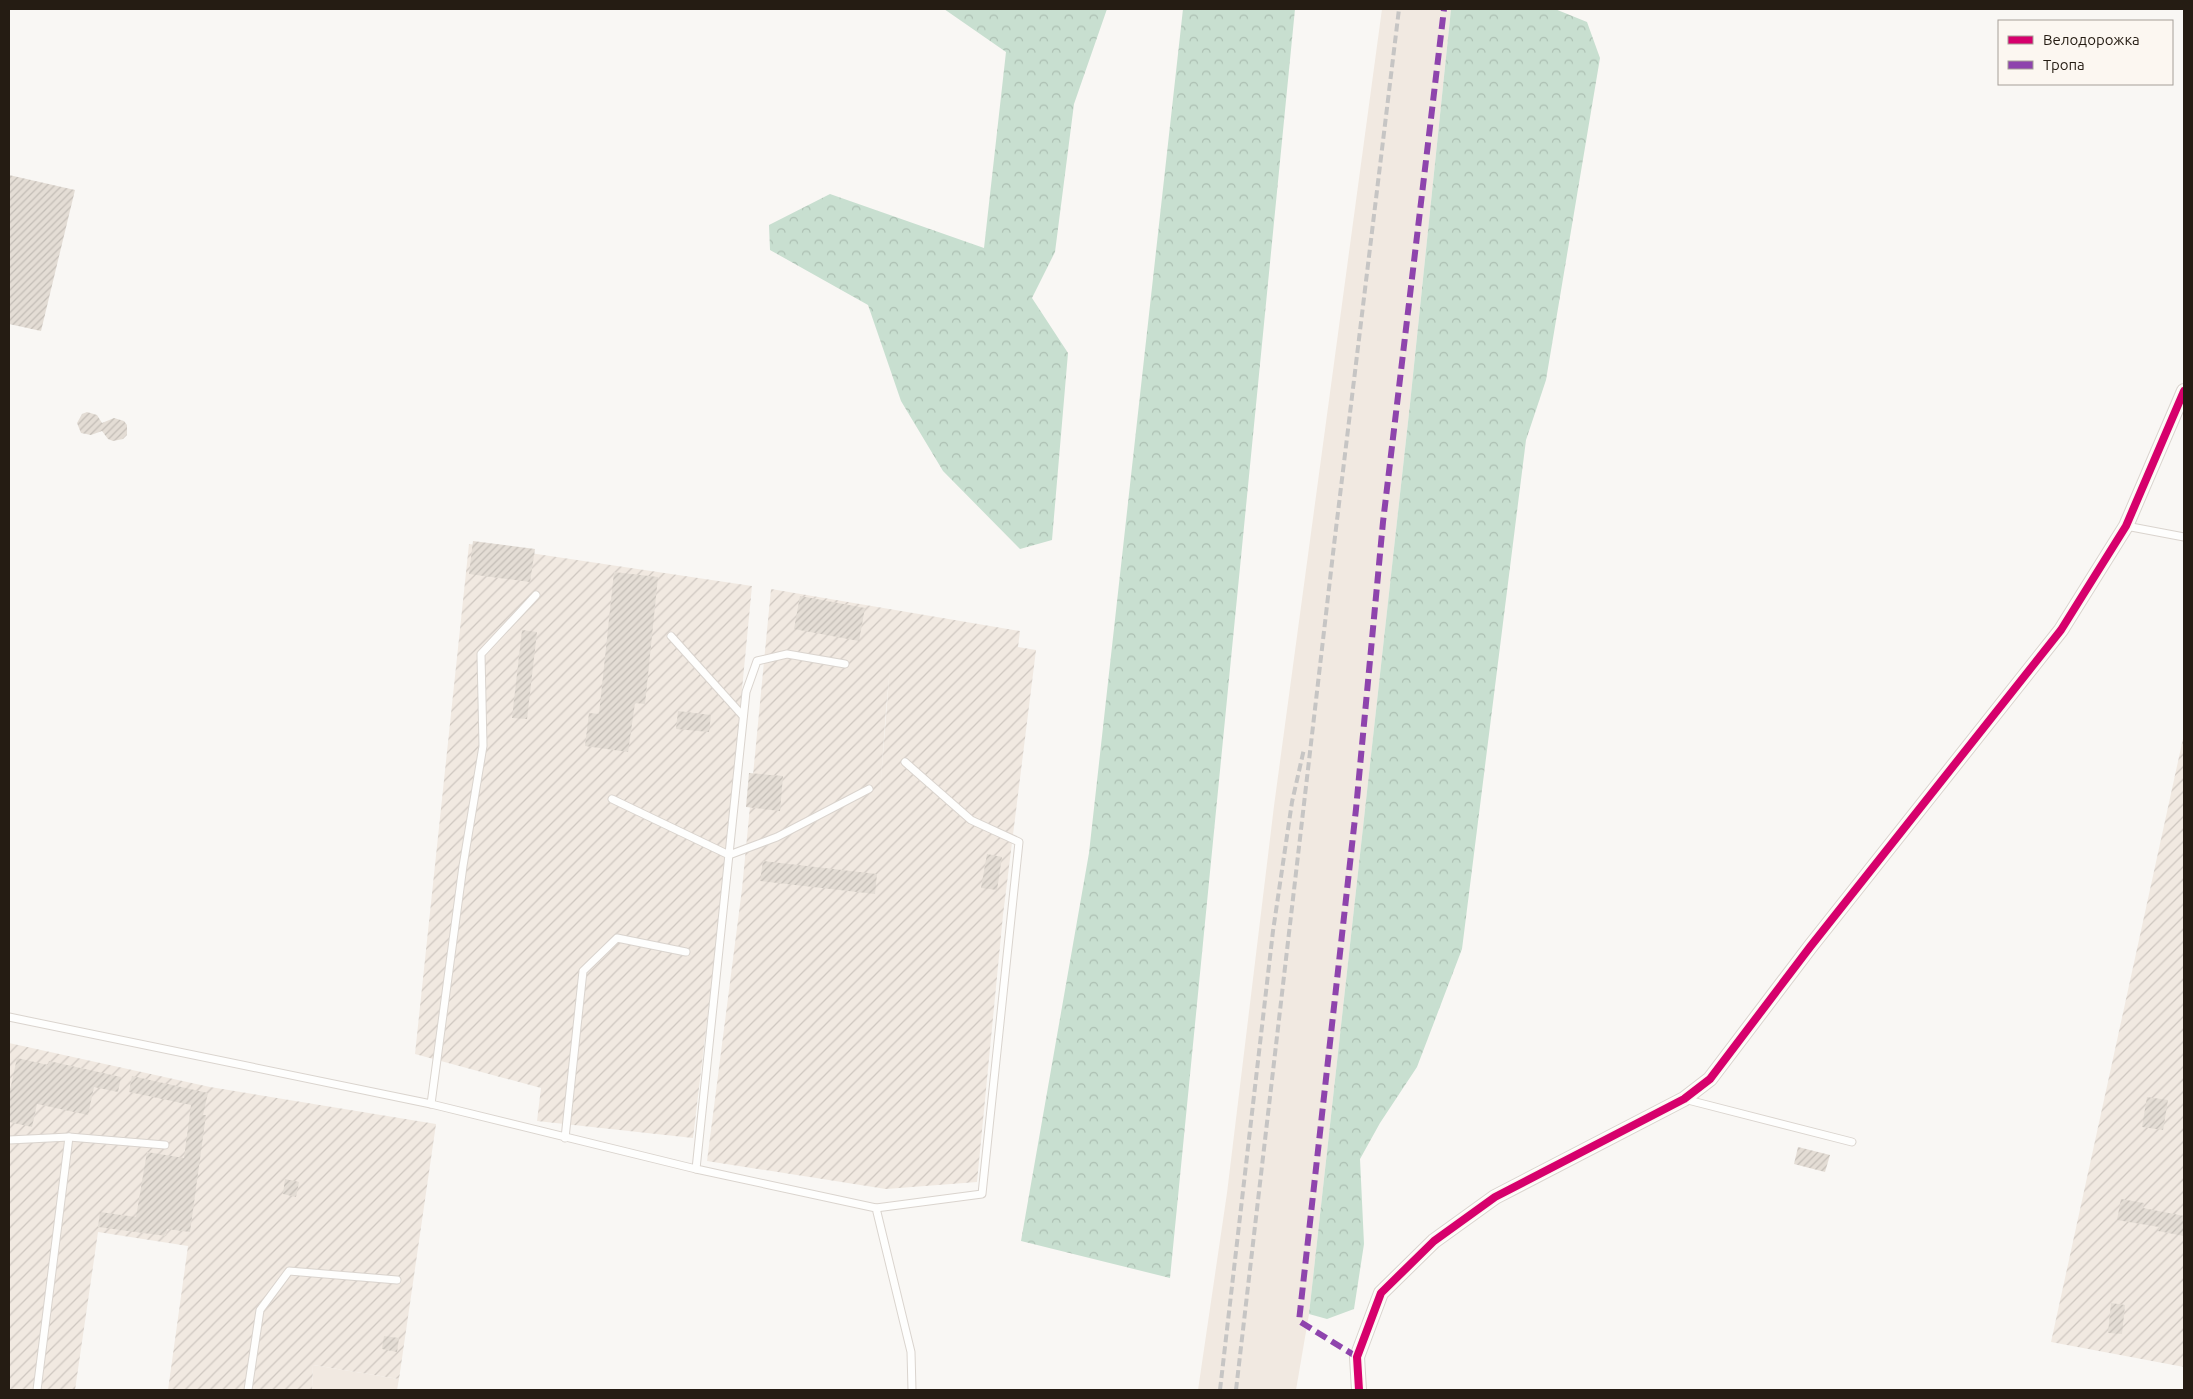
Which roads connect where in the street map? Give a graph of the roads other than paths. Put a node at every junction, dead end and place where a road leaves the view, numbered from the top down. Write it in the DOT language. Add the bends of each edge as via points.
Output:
graph roads {
  1 [pos="2184,391"];
  2 [pos="2126,526"];
  3 [pos="2184,537"];
  4 [pos="536,595"];
  5 [pos="671,636"];
  6 [pos="845,664"];
  7 [pos="743,716"];
  8 [pos="905,762"];
  9 [pos="869,790"];
  10 [pos="612,800"];
  11 [pos="729,855"];
  12 [pos="686,952"];
  13 [pos="9,1017"];
  14 [pos="1684,1099"];
  15 [pos="431,1104"];
  16 [pos="69,1137"];
  17 [pos="565,1138"];
  18 [pos="9,1140"];
  19 [pos="1852,1142"];
  20 [pos="165,1145"];
  21 [pos="696,1169"];
  22 [pos="876,1208"];
  23 [pos="397,1280"];
  24 [pos="37,1390"];
  25 [pos="248,1390"];
  26 [pos="912,1390"];
  27 [pos="1359,1390"];
  1 -- 2 [label="street"];
  2 -- 3 [label="lane"];
  2 -- 14 [label="street" via="2061,630 1810,947 1710,1080"];
  4 -- 15 [label="lane" via="481,654 483,746"];
  5 -- 7 [label="lane"];
  6 -- 7 [label="lane" via="786,654 758,661 746,692"];
  7 -- 11 [label="lane"];
  8 -- 22 [label="lane" via="971,820 1019,842 982,1194"];
  9 -- 11 [label="lane" via="777,837"];
  10 -- 11 [label="lane"];
  11 -- 21 [label="lane"];
  12 -- 17 [label="lane" via="617,938 583,972"];
  13 -- 15 [label="lane"];
  14 -- 19 [label="lane"];
  14 -- 27 [label="street" via="1495,1197 1434,1241 1381,1293 1357,1357"];
  15 -- 17 [label="lane"];
  16 -- 18 [label="lane"];
  16 -- 20 [label="lane"];
  16 -- 24 [label="lane"];
  17 -- 21 [label="lane"];
  21 -- 22 [label="lane"];
  22 -- 26 [label="lane" via="911,1352"];
  23 -- 25 [label="lane" via="289,1271 260,1310"];
}
